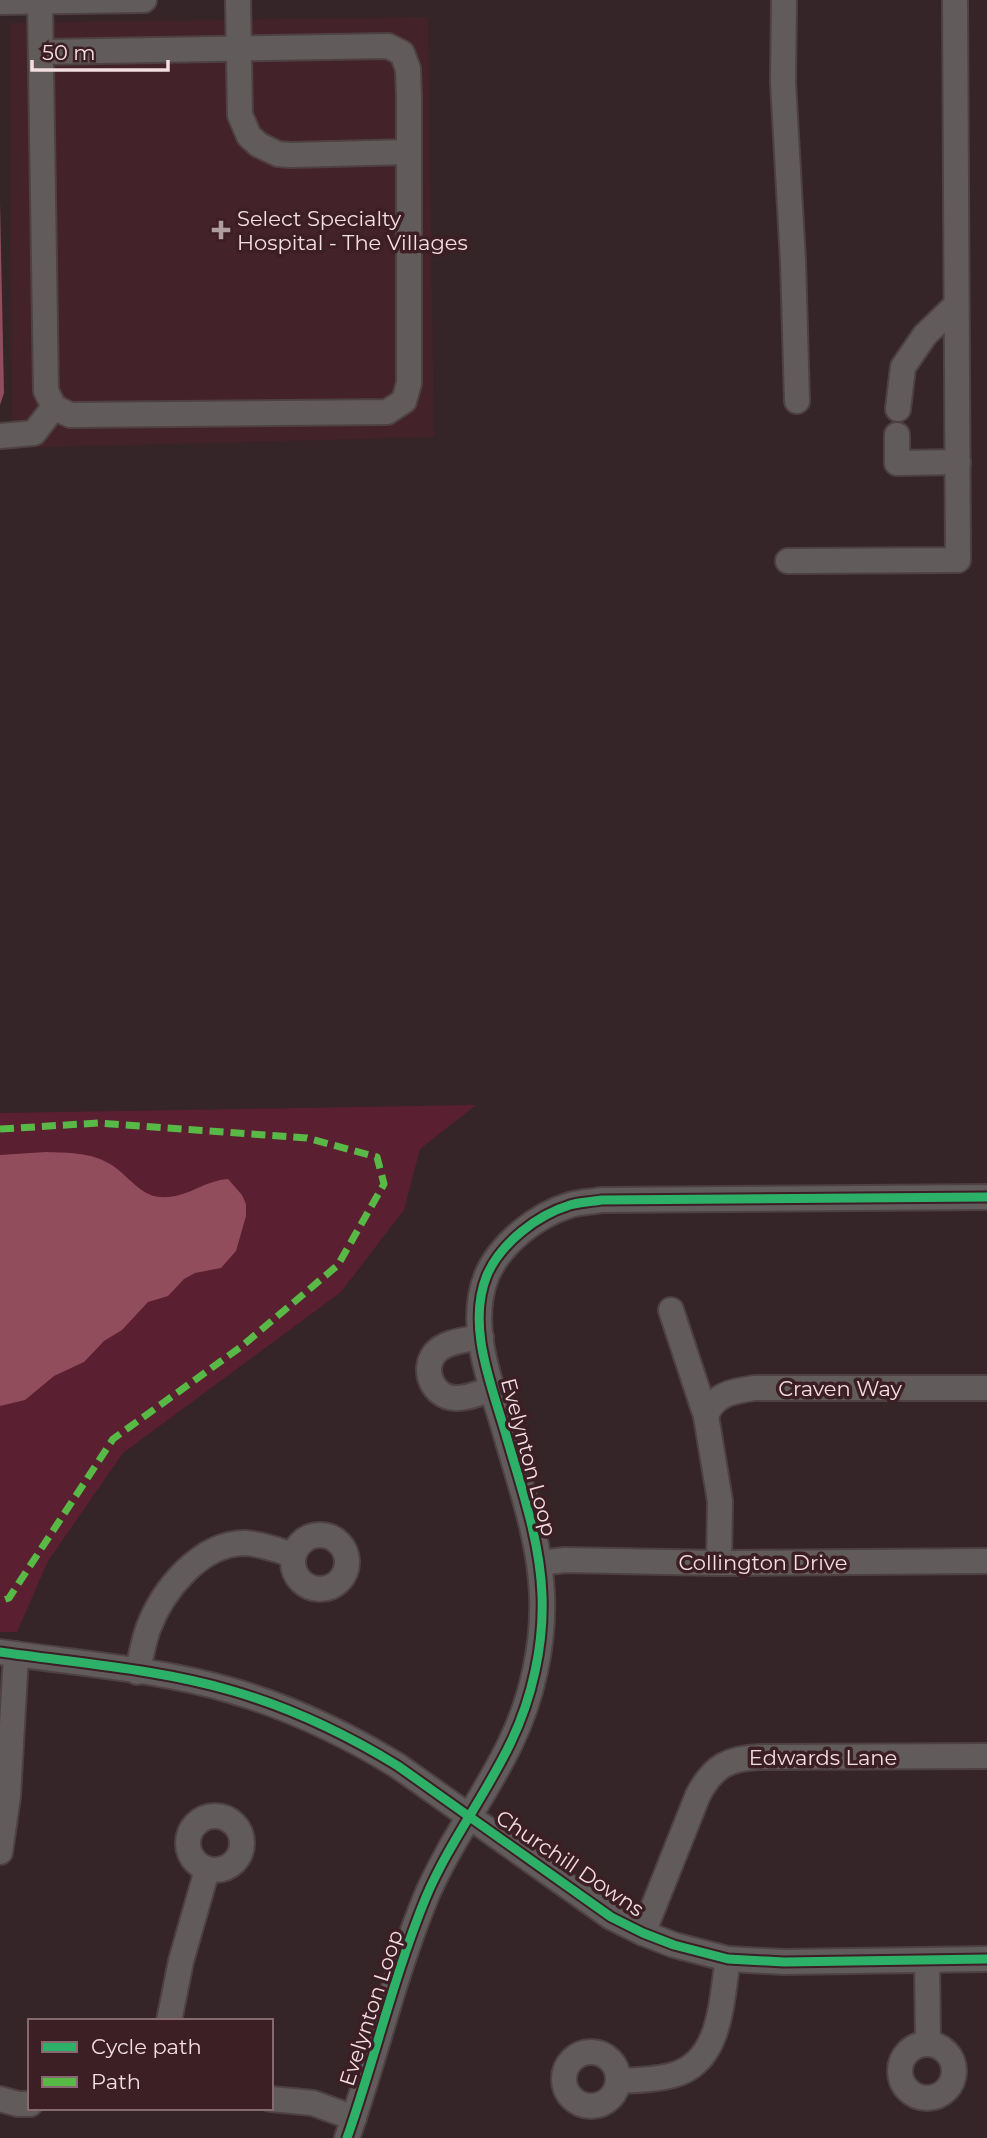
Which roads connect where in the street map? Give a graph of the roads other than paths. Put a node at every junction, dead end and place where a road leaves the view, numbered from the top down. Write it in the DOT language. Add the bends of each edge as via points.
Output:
graph roads {
  1 [pos="144,0"];
  2 [pos="238,0"];
  3 [pos="784,0"];
  4 [pos="956,0"];
  5 [pos="0,2"];
  6 [pos="40,2"];
  7 [pos="240,48"];
  8 [pos="43,52"];
  9 [pos="408,152"];
  10 [pos="956,305"];
  11 [pos="797,401"];
  12 [pos="54,407"];
  13 [pos="898,409"];
  14 [pos="897,435"];
  15 [pos="0,436"];
  16 [pos="958,462"];
  17 [pos="788,561"];
  18 [pos="987,1197"];
  19 [pos="671,1310"];
  20 [pos="481,1337"];
  21 [pos="987,1388"];
  22 [pos="493,1389"];
  23 [pos="706,1416"];
  24 [pos="293,1555"];
  25 [pos="987,1560"];
  26 [pos="540,1563"];
  27 [pos="719,1563"];
  28 [pos="8,1653"];
  29 [pos="137,1672"];
  30 [pos="987,1756"];
  31 [pos="470,1816"];
  32 [pos="0,1852"];
  33 [pos="207,1870"];
  34 [pos="643,1933"];
  35 [pos="728,1959"];
  36 [pos="987,1959"];
  37 [pos="927,1960"];
  38 [pos="169,2019"];
  39 [pos="928,2044"];
  40 [pos="619,2081"];
  41 [pos="0,2099"];
  42 [pos="273,2099"];
  43 [pos="28,2104"];
  44 [pos="350,2128"];
  1 -- 6 [label="street"];
  2 -- 7 [label="street"];
  3 -- 11 [label="street" via="783,82"];
  4 -- 10 [label="street"];
  5 -- 6 [label="street"];
  6 -- 8 [label="street"];
  7 -- 8 [label="street"];
  7 -- 9 [label="street" via="240,115 248,136 259,145 291,155"];
  7 -- 9 [label="street" via="387,46 402,53 408,69"];
  8 -- 12 [label="street" via="46,391"];
  9 -- 12 [label="street" via="409,383 404,401 387,412 70,415"];
  10 -- 13 [label="street" via="925,335 903,367"];
  10 -- 16 [label="street"];
  12 -- 15 [label="street" via="34,433"];
  14 -- 16 [label="street" via="897,463"];
  16 -- 17 [label="street" via="958,561"];
  18 -- 20 [label="street, Evelynton Loop" via="601,1200 570,1205 537,1220 506,1246 487,1275"];
  19 -- 23 [label="street"];
  20 -- 22 [label="street, Evelynton Loop"];
  20 -- 22 [label="street, Evelynton Loop" via="435,1353 429,1376 434,1387 456,1398"];
  21 -- 23 [label="street, Craven Way" via="755,1388 718,1397"];
  22 -- 26 [label="street, Evelynton Loop"];
  23 -- 27 [label="street" via="720,1501"];
  24 -- 29 [label="street" via="245,1543 226,1546 188,1569 164,1597 148,1629"];
  25 -- 27 [label="street, Collington Drive"];
  26 -- 27 [label="street, Collington Drive"];
  26 -- 31 [label="street, Evelynton Loop" via="542,1598 535,1672 510,1743"];
  28 -- 29 [label="street, Churchill Downs"];
  28 -- 32 [label="street" via="8,1796"];
  29 -- 31 [label="street, Churchill Downs" via="231,1690 302,1715 370,1748"];
  30 -- 34 [label="street, Edwards Lane" via="749,1757 722,1765 706,1779 698,1795"];
  31 -- 34 [label="street, Churchill Downs" via="611,1917"];
  31 -- 44 [label="street, Evelynton Loop" via="444,1856 422,1908"];
  33 -- 38 [label="street"];
  34 -- 35 [label="street, Churchill Downs"];
  35 -- 37 [label="street, Churchill Downs"];
  35 -- 40 [label="street" via="714,2039 704,2054 692,2067 674,2075"];
  36 -- 37 [label="street, Churchill Downs"];
  37 -- 39 [label="street"];
  41 -- 43 [label="street"];
  42 -- 44 [label="street" via="313,2103"];
}
